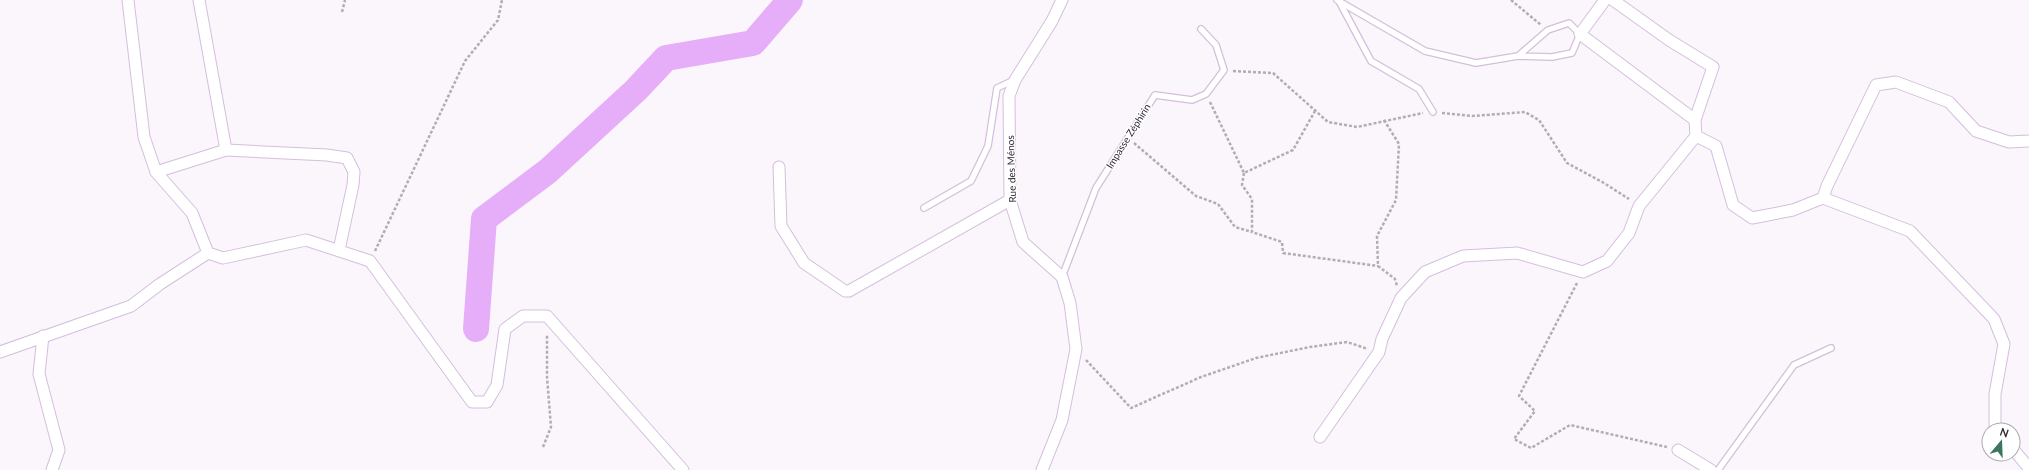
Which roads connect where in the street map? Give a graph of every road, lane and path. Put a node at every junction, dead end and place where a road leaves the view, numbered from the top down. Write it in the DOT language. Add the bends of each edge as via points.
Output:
graph roads {
  1 [pos="128,0"];
  2 [pos="198,0"];
  3 [pos="345,0"];
  4 [pos="502,0"];
  5 [pos="1062,0"];
  6 [pos="1511,0"];
  7 [pos="1605,0"];
  8 [pos="1613,0"];
  9 [pos="1338,2"];
  10 [pos="342,12"];
  11 [pos="1201,29"];
  12 [pos="1548,30"];
  13 [pos="1580,34"];
  14 [pos="1518,56"];
  15 [pos="1224,70"];
  16 [pos="1015,80"];
  17 [pos="1206,94"];
  18 [pos="1315,111"];
  19 [pos="1433,112"];
  20 [pos="1384,120"];
  21 [pos="1695,120"];
  22 [pos="1696,136"];
  23 [pos="1128,137"];
  24 [pos="2029,141"];
  25 [pos="226,150"];
  26 [pos="779,166"];
  27 [pos="156,172"];
  28 [pos="1244,173"];
  29 [pos="1823,198"];
  30 [pos="1010,200"];
  31 [pos="1639,206"];
  32 [pos="924,208"];
  33 [pos="1252,232"];
  34 [pos="339,250"];
  35 [pos="208,253"];
  36 [pos="370,260"];
  37 [pos="1378,266"];
  38 [pos="1583,272"];
  39 [pos="1062,277"];
  40 [pos="1401,298"];
  41 [pos="547,316"];
  42 [pos="43,336"];
  43 [pos="1831,348"];
  44 [pos="1076,349"];
  45 [pos="0,352"];
  46 [pos="1379,352"];
  47 [pos="1995,422"];
  48 [pos="1320,436"];
  49 [pos="543,447"];
  50 [pos="1678,450"];
  51 [pos="2021,458"];
  52 [pos="2029,468"];
  53 [pos="52,470"];
  54 [pos="683,470"];
  55 [pos="1042,470"];
  56 [pos="1711,470"];
  57 [pos="1718,470"];
  1 -- 27 [label="street" via="144,137"];
  2 -- 25 [label="street"];
  3 -- 10 [label="path"];
  4 -- 36 [label="path" via="498,20 465,60"];
  5 -- 16 [label="street, Rue des Ménos" via="1052,21"];
  6 -- 12 [label="path"];
  7 -- 13 [label="street"];
  8 -- 21 [label="street" via="1669,40 1713,67"];
  9 -- 14 [label="lane" via="1425,51 1476,63"];
  9 -- 19 [label="lane" via="1371,62 1419,88"];
  11 -- 15 [label="lane" via="1216,45"];
  12 -- 13 [label="lane" via="1569,23"];
  12 -- 14 [label="lane"];
  13 -- 14 [label="lane" via="1572,53 1552,57"];
  13 -- 21 [label="street"];
  15 -- 17 [label="lane"];
  15 -- 18 [label="path" via="1273,73"];
  16 -- 30 [label="street, Rue des Ménos" via="1009,96"];
  16 -- 32 [label="lane" via="997,88 988,146 970,180"];
  17 -- 23 [label="lane, Impasse Zéphirin" via="1192,100 1154,95"];
  17 -- 28 [label="path"];
  18 -- 20 [label="path" via="1328,122 1356,127"];
  18 -- 28 [label="path" via="1293,150"];
  19 -- 20 [label="path"];
  19 -- 31 [label="path" via="1472,116 1525,112 1539,120 1567,163"];
  20 -- 37 [label="path" via="1399,144 1396,200 1377,236"];
  21 -- 22 [label="street"];
  22 -- 29 [label="street" via="1716,146 1733,205 1752,218 1793,210"];
  22 -- 31 [label="street"];
  23 -- 33 [label="path" via="1196,196 1218,204 1235,227"];
  23 -- 39 [label="lane, Impasse Zéphirin" via="1096,188"];
  24 -- 29 [label="street" via="2009,142 1976,131 1949,102 1896,82 1876,85"];
  25 -- 27 [label="street"];
  25 -- 34 [label="street" via="327,154 347,158 354,172 353,185"];
  26 -- 30 [label="street" via="781,226 804,263 845,291 850,291"];
  27 -- 35 [label="street" via="192,213"];
  28 -- 33 [label="path" via="1242,185 1252,200"];
  29 -- 47 [label="street" via="1910,231 1994,319 2004,344 1994,394"];
  30 -- 39 [label="street, Rue des Ménos" via="1023,242"];
  31 -- 38 [label="street" via="1629,233 1607,261"];
  33 -- 37 [label="path" via="1282,242 1283,254"];
  34 -- 35 [label="street" via="306,240 223,258"];
  34 -- 36 [label="street"];
  35 -- 42 [label="street" via="131,306"];
  36 -- 41 [label="street" via="472,402 487,402 497,385 505,329 523,316"];
  37 -- 40 [label="path" via="1395,279"];
  38 -- 40 [label="street" via="1517,253 1463,256 1425,272"];
  38 -- 50 [label="path" via="1519,396 1535,411 1514,439 1531,448 1570,426"];
  39 -- 44 [label="street" via="1070,303"];
  40 -- 46 [label="street" via="1382,339"];
  41 -- 49 [label="path" via="547,377 551,427"];
  41 -- 54 [label="street"];
  42 -- 45 [label="street"];
  42 -- 53 [label="street" via="39,374 59,450"];
  43 -- 57 [label="lane" via="1794,365"];
  44 -- 46 [label="path" via="1131,408 1201,377 1256,358 1347,342"];
  44 -- 55 [label="street" via="1062,420"];
  46 -- 48 [label="street"];
  50 -- 56 [label="street"];
  51 -- 52 [label="street"];
}
